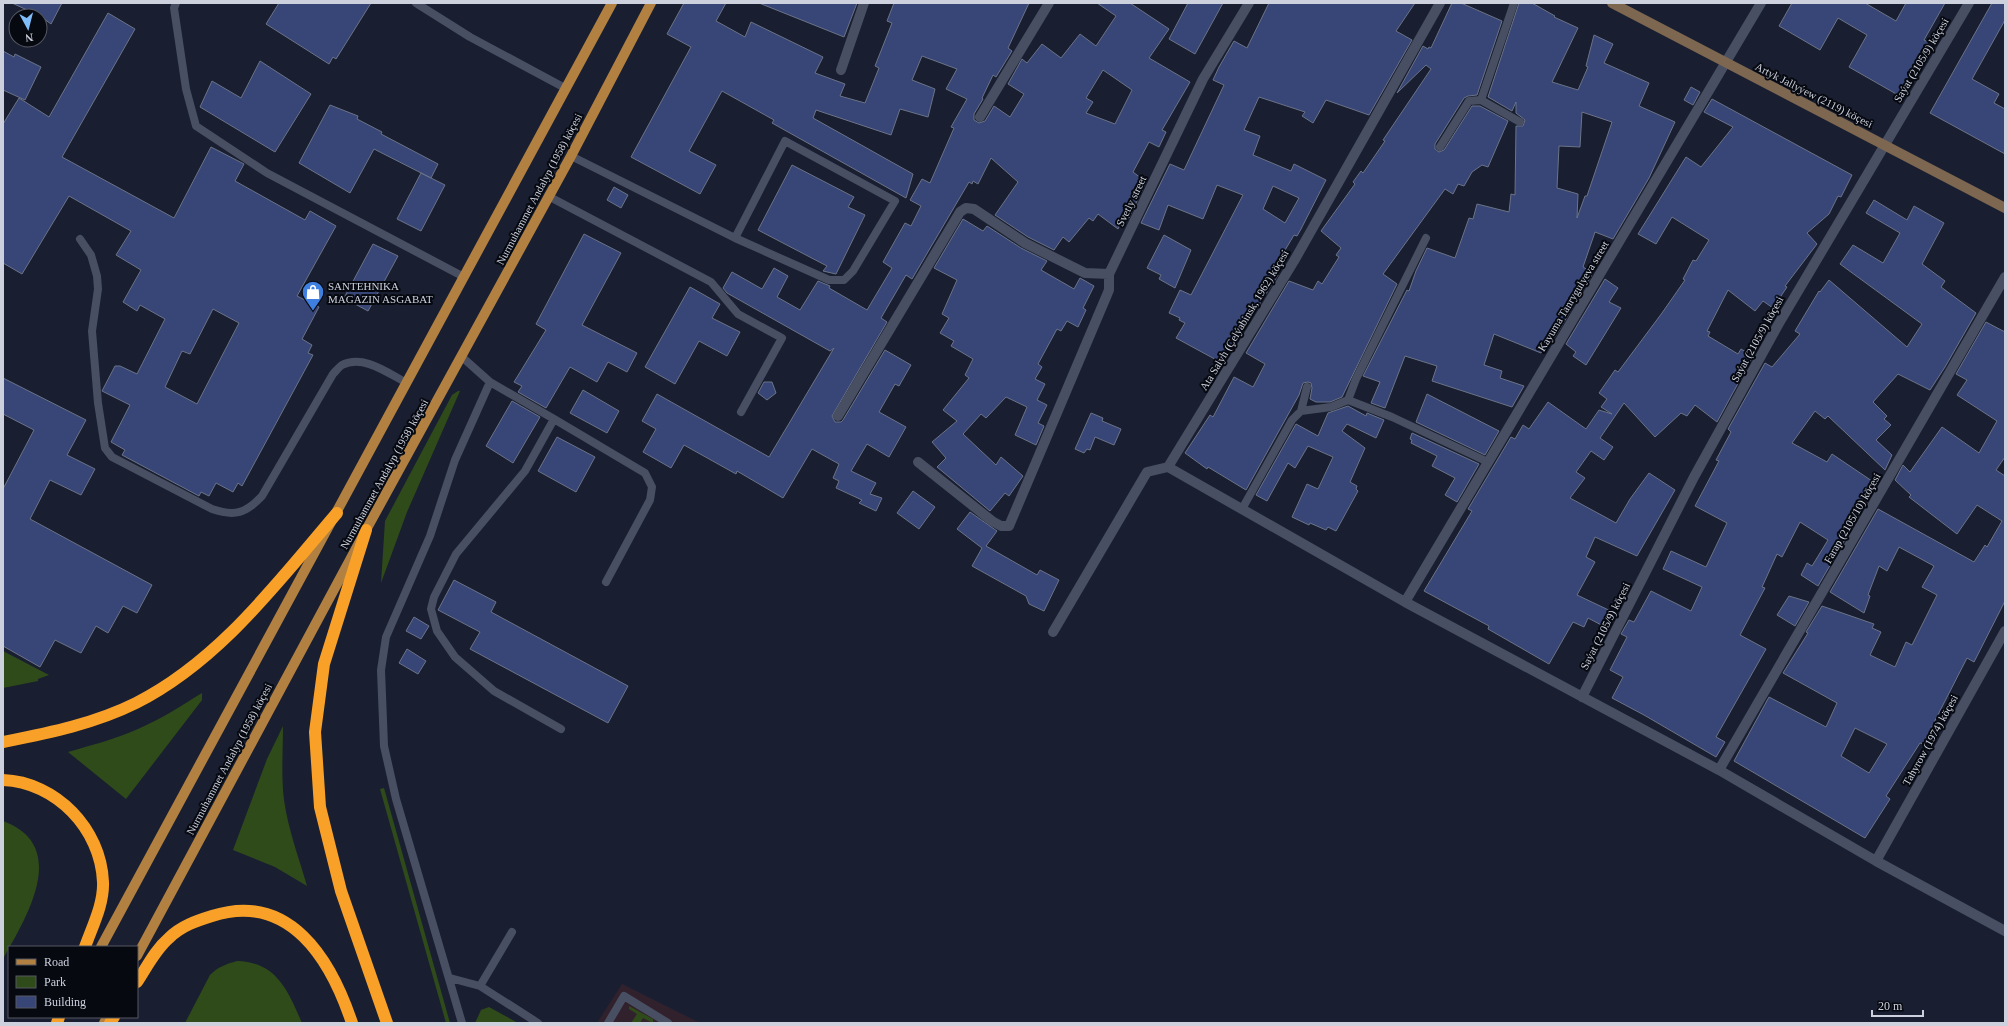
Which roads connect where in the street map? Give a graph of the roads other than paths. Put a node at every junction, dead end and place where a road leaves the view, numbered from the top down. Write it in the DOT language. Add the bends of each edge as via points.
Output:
graph roads {
  1 [pos="176,3"];
  2 [pos="416,3"];
  3 [pos="612,3"];
  4 [pos="651,3"];
  5 [pos="864,3"];
  6 [pos="1049,3"];
  7 [pos="1249,3"];
  8 [pos="1440,3"];
  9 [pos="1514,3"];
  10 [pos="1612,3"];
  11 [pos="1762,3"];
  12 [pos="1969,3"];
  13 [pos="1726,63"];
  14 [pos="841,70"];
  15 [pos="565,88"];
  16 [pos="1481,100"];
  17 [pos="980,117"];
  18 [pos="1520,122"];
  19 [pos="1884,145"];
  20 [pos="1440,147"];
  21 [pos="571,156"];
  22 [pos="548,196"];
  23 [pos="2005,208"];
  24 [pos="735,238"];
  25 [pos="1426,238"];
  26 [pos="80,239"];
  27 [pos="1109,274"];
  28 [pos="464,277"];
  29 [pos="2005,277"];
  30 [pos="462,358"];
  31 [pos="490,382"];
  32 [pos="407,383"];
  33 [pos="1307,387"];
  34 [pos="1348,400"];
  35 [pos="1301,411"];
  36 [pos="741,412"];
  37 [pos="838,416"];
  38 [pos="554,419"];
  39 [pos="918,462"];
  40 [pos="1488,462"];
  41 [pos="1168,467"];
  42 [pos="1242,509"];
  43 [pos="336,513"];
  44 [pos="366,530"];
  45 [pos="606,582"];
  46 [pos="1406,602"];
  47 [pos="2005,631"];
  48 [pos="1053,632"];
  49 [pos="1582,697"];
  50 [pos="562,729"];
  51 [pos="3,742"];
  52 [pos="1719,770"];
  53 [pos="3,780"];
  54 [pos="1876,861"];
  55 [pos="2005,931"];
  56 [pos="512,932"];
  57 [pos="85,946"];
  58 [pos="102,946"];
  59 [pos="138,954"];
  60 [pos="450,978"];
  61 [pos="138,980"];
  62 [pos="480,986"];
  63 [pos="352,1023"];
  64 [pos="387,1023"];
  65 [pos="462,1023"];
  66 [pos="538,1023"];
  67 [pos="608,1023"];
  68 [pos="668,1023"];
  1 -- 28 [label="lane" via="174,8 186,89 196,126 267,173"];
  2 -- 15 [label="lane"];
  3 -- 15 [label="main road, Nurmuhammet Andalyp (1958) köçesi"];
  4 -- 21 [label="main road, Nurmuhammet Andalyp (1958) köçesi"];
  5 -- 14 [label="street"];
  6 -- 17 [label="street"];
  7 -- 27 [label="street, Svetly street" via="1203,79"];
  8 -- 41 [label="street, Ata Salyh (Çelýabinsk, 1962) köçesi" via="1294,261"];
  9 -- 16 [label="lane"];
  10 -- 13 [label="street, Artyk Jallyýew (2119) köçesi"];
  11 -- 13 [label="street, Kayuma Tanrygulyeva street"];
  12 -- 19 [label="street, Saýat (2105/9) köçesi"];
  13 -- 19 [label="street, Artyk Jallyýew (2119) köçesi"];
  13 -- 40 [label="street, Kayuma Tanrygulyeva street"];
  15 -- 28 [label="main road, Nurmuhammet Andalyp (1958) köçesi"];
  16 -- 18 [label="lane"];
  16 -- 20 [label="lane" via="1469,101"];
  19 -- 23 [label="street, Artyk Jallyýew (2119) köçesi"];
  19 -- 49 [label="street, Saýat (2105/9) köçesi" via="1778,325 1694,477"];
  21 -- 22 [label="main road, Nurmuhammet Andalyp (1958) köçesi"];
  21 -- 24 [label="lane"];
  22 -- 30 [label="main road, Nurmuhammet Andalyp (1958) köçesi"];
  22 -- 36 [label="lane" via="711,282 738,314 782,338"];
  24 -- 24 [label="lane" via="829,280 844,280 853,271 895,201 786,141"];
  25 -- 34 [label="lane"];
  26 -- 32 [label="lane" via="91,256 97,276 98,289 92,331 105,448 112,456 212,510 225,514 236,513 250,509 262,496 333,374 342,365 368,363"];
  27 -- 37 [label="street" via="1085,273 1025,242 974,209 966,208 960,212"];
  27 -- 39 [label="street" via="1109,290 1009,526 1001,526 992,521"];
  28 -- 32 [label="main road, Nurmuhammet Andalyp (1958) köçesi"];
  29 -- 52 [label="street, Farap (2105/10) köçesi"];
  30 -- 31 [label="lane"];
  30 -- 44 [label="main road, Nurmuhammet Andalyp (1958) köçesi"];
  31 -- 38 [label="lane"];
  31 -- 60 [label="lane" via="455,460 430,536 386,637 381,670 384,746 396,799"];
  32 -- 43 [label="main road, Nurmuhammet Andalyp (1958) köçesi"];
  33 -- 35 [label="lane"];
  34 -- 35 [label="lane" via="1331,407"];
  34 -- 40 [label="lane" via="1392,417"];
  35 -- 42 [label="lane" via="1292,420"];
  38 -- 45 [label="lane" via="645,473 652,486 650,500"];
  38 -- 50 [label="lane" via="525,471 456,554 434,597 431,609 437,631 455,657 494,691"];
  40 -- 46 [label="street, Kayuma Tanrygulyeva street"];
  41 -- 42 [label="street"];
  41 -- 48 [label="street" via="1147,472"];
  42 -- 46 [label="street"];
  43 -- 51 [label="highway" via="275,586 235,628 208,655 173,682 136,703 100,718 55,732"];
  43 -- 58 [label="main road, Nurmuhammet Andalyp (1958) köçesi"];
  44 -- 59 [label="main road, Nurmuhammet Andalyp (1958) köçesi"];
  44 -- 64 [label="highway" via="324,664 315,732 320,807 341,891"];
  46 -- 49 [label="street"];
  47 -- 54 [label="street, Tahyrow (1974) köçesi"];
  49 -- 52 [label="street"];
  52 -- 54 [label="street"];
  53 -- 57 [label="highway" via="31,784 63,803 76,816 95,848 103,883 101,902"];
  54 -- 55 [label="street"];
  56 -- 62 [label="lane"];
  60 -- 62 [label="lane"];
  60 -- 65 [label="lane"];
  61 -- 63 [label="highway" via="159,948 181,928 220,913 239,910 254,912 286,923 308,940 334,975"];
  62 -- 66 [label="lane"];
  67 -- 68 [label="lane" via="624,996"];
}
